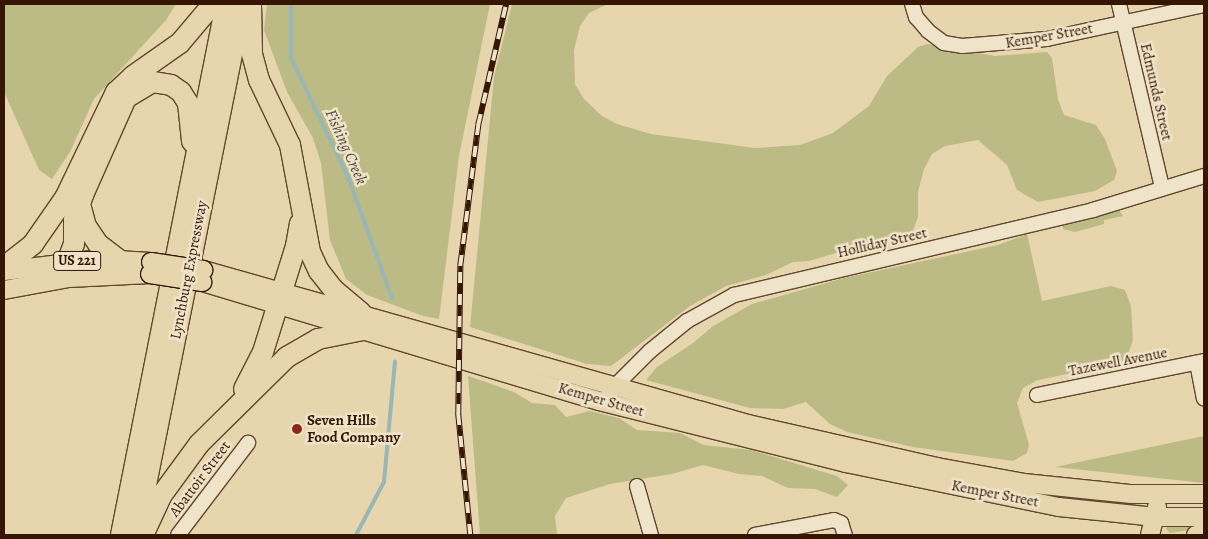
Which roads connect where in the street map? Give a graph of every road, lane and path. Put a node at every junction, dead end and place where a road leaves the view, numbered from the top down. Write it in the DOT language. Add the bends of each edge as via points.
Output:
graph roads {
  1 [pos="213,4"];
  2 [pos="226,4"];
  3 [pos="242,4"];
  4 [pos="251,4"];
  5 [pos="912,4"];
  6 [pos="1119,4"];
  7 [pos="1204,5"];
  8 [pos="1123,22"];
  9 [pos="193,170"];
  10 [pos="1204,176"];
  11 [pos="1162,187"];
  12 [pos="72,201"];
  13 [pos="302,214"];
  14 [pos="119,260"];
  15 [pos="4,267"];
  16 [pos="150,268"];
  17 [pos="68,270"];
  18 [pos="4,271"];
  19 [pos="4,290"];
  20 [pos="279,297"];
  21 [pos="362,322"];
  22 [pos="1201,362"];
  23 [pos="615,388"];
  24 [pos="1037,395"];
  25 [pos="1204,398"];
  26 [pos="599,400"];
  27 [pos="233,408"];
  28 [pos="248,443"];
  29 [pos="638,486"];
  30 [pos="1158,494"];
  31 [pos="1204,494"];
  32 [pos="1155,517"];
  33 [pos="1204,517"];
  34 [pos="1204,534"];
  35 [pos="121,535"];
  36 [pos="136,535"];
  37 [pos="144,535"];
  38 [pos="178,535"];
  39 [pos="651,535"];
  40 [pos="755,535"];
  41 [pos="845,535"];
  42 [pos="1150,535"];
  43 [pos="1196,535"];
  1 -- 12 [label="highway" via="180,43 116,92"];
  2 -- 9 [label="highway, Lynchburg Expressway"];
  3 -- 36 [label="highway, Lynchburg Expressway"];
  4 -- 13 [label="highway" via="252,54 259,80 290,144"];
  5 -- 8 [label="street, Kemper Street" via="916,17 928,31 944,43 962,46 1047,39"];
  6 -- 8 [label="street, Edmunds Street"];
  7 -- 8 [label="street, Kemper Street"];
  8 -- 11 [label="street, Edmunds Street"];
  9 -- 12 [label="highway" via="188,103 171,85 153,82 126,98"];
  9 -- 35 [label="highway, Lynchburg Expressway"];
  10 -- 11 [label="street, Holliday Street"];
  11 -- 23 [label="street, Holliday Street" via="1094,210 734,295 687,321 650,351"];
  12 -- 14 [label="highway" via="98,244"];
  12 -- 15 [label="highway" via="33,244"];
  12 -- 17 [label="highway" via="62,240"];
  13 -- 20 [label="highway" via="296,246"];
  13 -- 21 [label="highway" via="310,252 319,271"];
  14 -- 16 [label="main road, Kemper Street / US 221"];
  14 -- 17 [label="main road, Kemper Street / US 221"];
  16 -- 17 [label="main road, Kemper Street / US 221"];
  16 -- 20 [label="main road, Kemper Street / US 221, bridge" via="202,276"];
  17 -- 18 [label="main road, Kemper Street / US 221"];
  17 -- 19 [label="main road, Kemper Street / US 221"];
  20 -- 21 [label="main road, Kemper Street"];
  20 -- 27 [label="highway" via="264,352"];
  21 -- 23 [label="main road, Kemper Street"];
  21 -- 26 [label="main road, Kemper Street"];
  21 -- 27 [label="highway" via="300,348"];
  22 -- 24 [label="street, Tazewell Avenue"];
  22 -- 25 [label="street"];
  23 -- 26 [label="street, Holliday Street"];
  23 -- 30 [label="main road, Kemper Street" via="748,424 1024,484"];
  26 -- 32 [label="main road, Kemper Street" via="917,479 1060,507"];
  27 -- 37 [label="highway" via="179,469 161,496"];
  28 -- 38 [label="street, Abattoir Street"];
  29 -- 39 [label="street"];
  30 -- 31 [label="main road, Kemper Street"];
  30 -- 32 [label="main road"];
  32 -- 33 [label="main road, Kemper Street"];
  32 -- 42 [label="main road"];
  34 -- 43 [label="main road"];
  40 -- 41 [label="street" via="834,520 841,523"];
}
